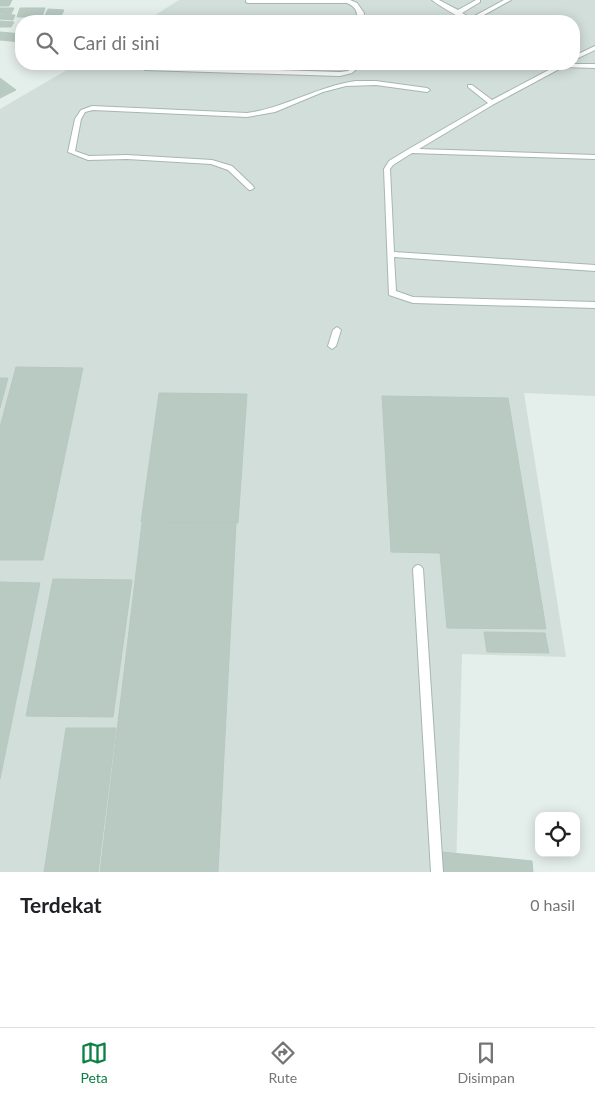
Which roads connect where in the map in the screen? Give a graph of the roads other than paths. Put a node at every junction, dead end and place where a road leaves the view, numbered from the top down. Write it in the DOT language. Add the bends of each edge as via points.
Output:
graph roads {
  1 [pos="435,0"];
  2 [pos="508,0"];
  3 [pos="248,1"];
  4 [pos="477,1"];
  5 [pos="493,8"];
  6 [pos="457,13"];
  7 [pos="361,15"];
  8 [pos="461,15"];
  9 [pos="481,15"];
  10 [pos="595,48"];
  11 [pos="580,55"];
  12 [pos="580,65"];
  13 [pos="595,66"];
  14 [pos="210,70"];
  15 [pos="352,70"];
  16 [pos="553,70"];
  17 [pos="470,86"];
  18 [pos="427,90"];
  19 [pos="492,103"];
  20 [pos="409,151"];
  21 [pos="595,157"];
  22 [pos="251,188"];
  23 [pos="392,254"];
  24 [pos="595,268"];
  25 [pos="595,305"];
  26 [pos="337,330"];
  27 [pos="332,346"];
  28 [pos="418,569"];
  29 [pos="437,872"];
  1 -- 6 [label="lane"];
  2 -- 5 [label="lane"];
  3 -- 7 [label="lane" via="348,1 355,4"];
  4 -- 5 [label="lane"];
  4 -- 6 [label="lane"];
  5 -- 9 [label="lane"];
  6 -- 8 [label="lane"];
  10 -- 11 [label="lane"];
  12 -- 13 [label="lane"];
  14 -- 15 [label="lane" via="340,74"];
  16 -- 19 [label="lane"];
  17 -- 19 [label="lane"];
  18 -- 22 [label="lane" via="348,83 265,114 92,108 83,111 78,119 71,152 88,158 212,162 230,168"];
  19 -- 20 [label="lane"];
  20 -- 21 [label="lane"];
  20 -- 23 [label="lane" via="387,169"];
  23 -- 24 [label="lane"];
  23 -- 25 [label="lane" via="392,293 402,298"];
  26 -- 27 [label="lane"];
  28 -- 29 [label="lane"];
}
